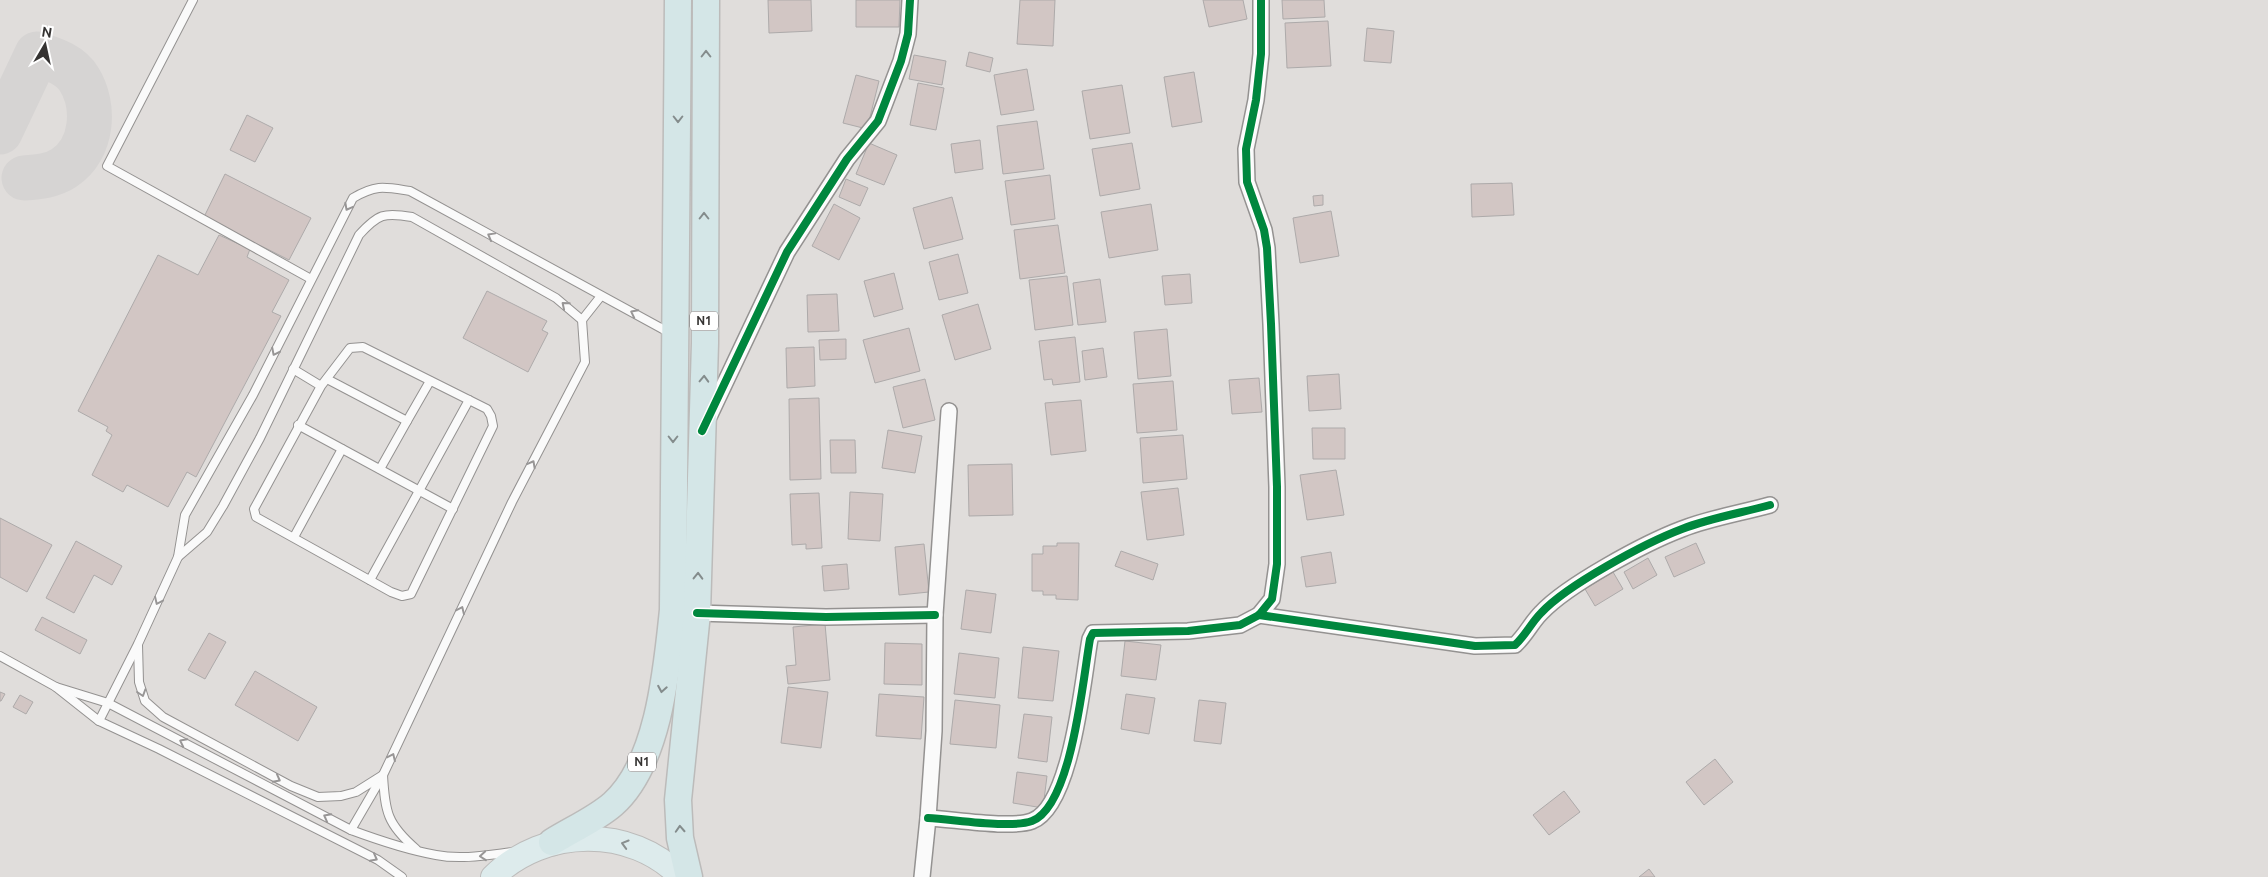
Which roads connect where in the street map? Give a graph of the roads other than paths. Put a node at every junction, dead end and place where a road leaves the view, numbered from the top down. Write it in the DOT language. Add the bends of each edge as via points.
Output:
graph roads {
  1 [pos="193,0"];
  2 [pos="678,0"];
  3 [pos="706,0"];
  4 [pos="910,0"];
  5 [pos="1260,0"];
  6 [pos="311,279"];
  7 [pos="601,296"];
  8 [pos="582,320"];
  9 [pos="676,337"];
  10 [pos="294,369"];
  11 [pos="327,378"];
  12 [pos="430,380"];
  13 [pos="321,386"];
  14 [pos="469,400"];
  15 [pos="949,411"];
  16 [pos="407,421"];
  17 [pos="298,426"];
  18 [pos="702,431"];
  19 [pos="342,449"];
  20 [pos="380,469"];
  21 [pos="421,491"];
  22 [pos="1770,506"];
  23 [pos="453,509"];
  24 [pos="294,537"];
  25 [pos="178,557"];
  26 [pos="370,580"];
  27 [pos="697,614"];
  28 [pos="935,615"];
  29 [pos="1260,615"];
  30 [pos="138,644"];
  31 [pos="0,656"];
  32 [pos="56,687"];
  33 [pos="108,703"];
  34 [pos="99,721"];
  35 [pos="383,775"];
  36 [pos="928,818"];
  37 [pos="351,830"];
  38 [pos="541,846"];
  39 [pos="418,850"];
  40 [pos="402,877"];
  41 [pos="493,877"];
  42 [pos="682,877"];
  43 [pos="689,877"];
  44 [pos="922,877"];
  1 -- 6 [label="lane" via="107,166"];
  2 -- 9 [label="highway, N1, one-way"];
  18 -- 3 [label="highway, N1, one-way"];
  4 -- 18 [label="street" via="908,34 901,61 878,121 847,159 787,252"];
  5 -- 29 [label="street" via="1261,54 1246,149 1247,182 1267,248 1277,564 1272,599"];
  7 -- 6 [label="lane, one-way" via="410,191 388,187 369,188 353,198"];
  6 -- 25 [label="lane, one-way" via="253,395 185,515"];
  7 -- 8 [label="lane"];
  9 -- 7 [label="lane, one-way"];
  8 -- 10 [label="lane, one-way" via="556,298 412,217 389,213 372,220 359,235"];
  35 -- 8 [label="lane, one-way" via="512,502 585,362"];
  9 -- 38 [label="highway, N1, one-way" via="673,610 657,715 644,759 613,804"];
  10 -- 13 [label="lane"];
  10 -- 25 [label="lane" via="207,532"];
  11 -- 12 [label="lane" via="350,348 356,346"];
  11 -- 13 [label="lane"];
  11 -- 16 [label="lane"];
  12 -- 14 [label="lane"];
  12 -- 16 [label="lane"];
  13 -- 17 [label="lane"];
  14 -- 21 [label="lane"];
  14 -- 23 [label="lane" via="487,409 493,426"];
  15 -- 28 [label="street"];
  16 -- 20 [label="lane"];
  17 -- 19 [label="lane"];
  17 -- 24 [label="lane" via="254,509 256,517"];
  27 -- 18 [label="highway, N1, one-way"];
  19 -- 20 [label="lane"];
  19 -- 24 [label="lane"];
  20 -- 21 [label="lane"];
  21 -- 23 [label="lane"];
  21 -- 26 [label="lane"];
  22 -- 29 [label="street" via="1683,528 1657,540 1572,588 1542,612 1515,645 1475,646"];
  23 -- 26 [label="lane" via="411,594 402,596"];
  24 -- 26 [label="lane"];
  25 -- 30 [label="lane, one-way"];
  27 -- 28 [label="street"];
  43 -- 27 [label="highway, N1, one-way" via="680,838 678,800"];
  28 -- 36 [label="street" via="934,731"];
  29 -- 36 [label="street" via="1240,625 1188,631 1093,633 1072,752 1054,796 1040,816 1016,823"];
  30 -- 33 [label="lane"];
  30 -- 35 [label="lane, one-way" via="139,682 145,701 162,717 291,786 318,797 341,796 356,792"];
  31 -- 32 [label="lane"];
  32 -- 33 [label="lane"];
  32 -- 34 [label="lane"];
  33 -- 34 [label="lane"];
  37 -- 33 [label="lane, one-way"];
  34 -- 40 [label="lane, one-way" via="378,860"];
  35 -- 37 [label="lane"];
  35 -- 39 [label="lane" via="390,822"];
  36 -- 44 [label="street"];
  37 -- 39 [label="lane"];
  38 -- 39 [label="lane, one-way" via="478,856 437,855"];
  38 -- 41 [label="main road"];
  42 -- 38 [label="main road, one-way" via="650,852 622,842 595,838"];
}
